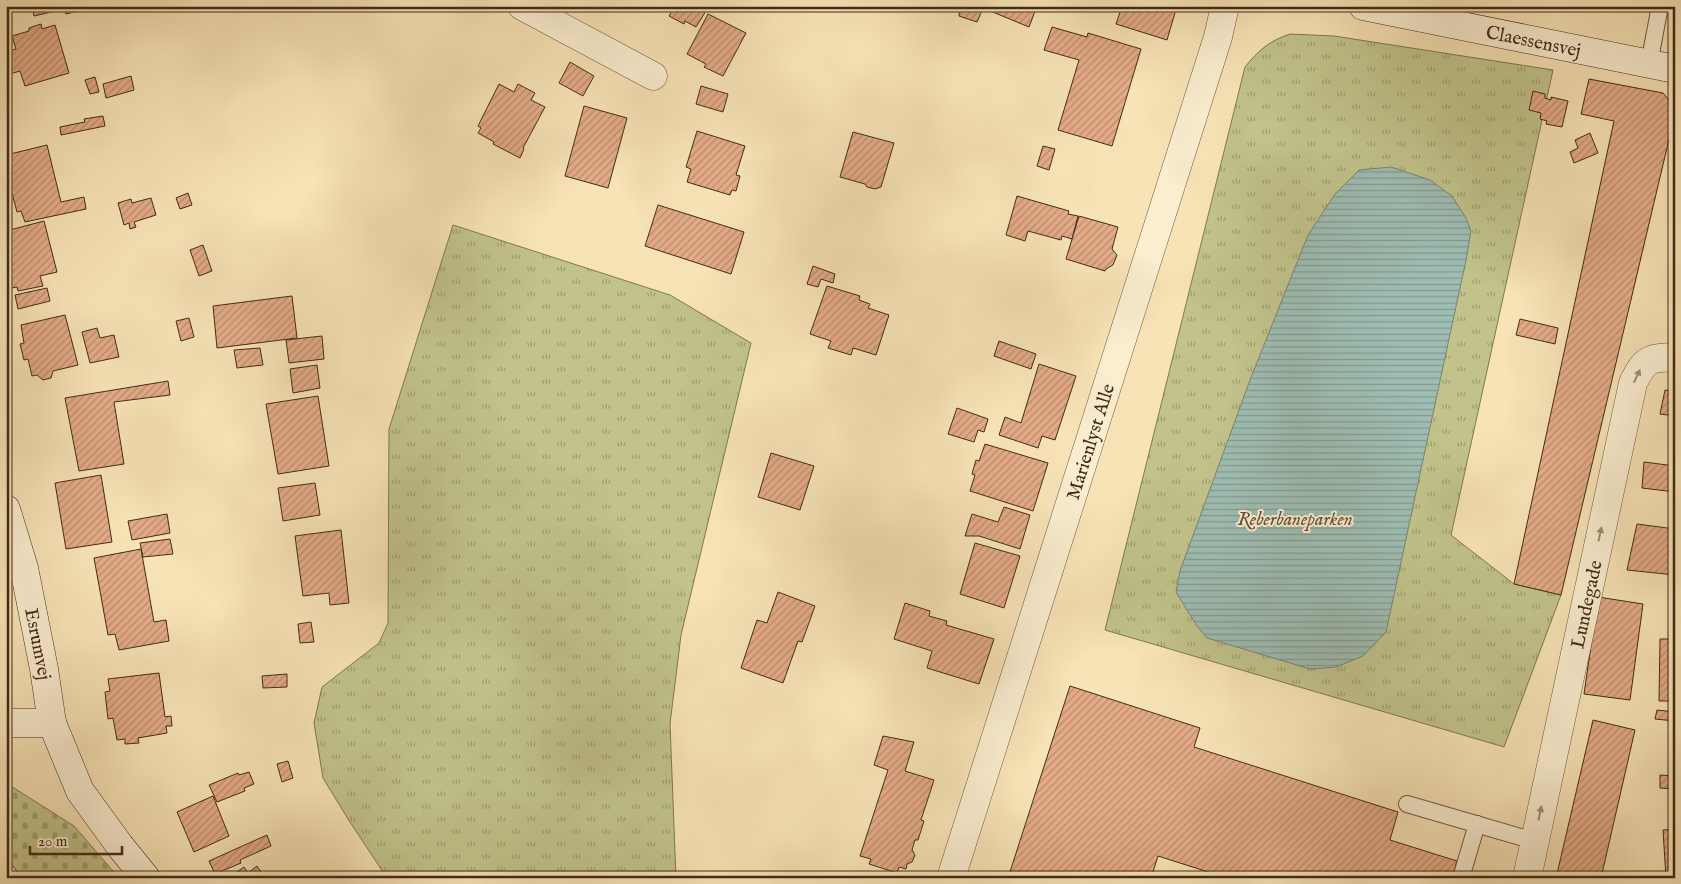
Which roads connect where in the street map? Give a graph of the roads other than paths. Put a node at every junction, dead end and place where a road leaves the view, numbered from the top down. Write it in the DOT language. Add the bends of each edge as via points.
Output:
graph roads {
  1 [pos="522,6"];
  2 [pos="1225,6"];
  3 [pos="1362,6"];
  4 [pos="1660,6"];
  5 [pos="1662,66"];
  6 [pos="653,76"];
  7 [pos="1675,357"];
  8 [pos="6,509"];
  9 [pos="52,722"];
  10 [pos="6,723"];
  11 [pos="1407,804"];
  12 [pos="1477,824"];
  13 [pos="1534,841"];
  14 [pos="6,871"];
  15 [pos="11,878"];
  16 [pos="146,878"];
  17 [pos="951,878"];
  18 [pos="1461,878"];
  19 [pos="1526,878"];
  1 -- 6 [label="street"];
  2 -- 17 [label="street, Marienlyst Alle" via="1218,37"];
  3 -- 5 [label="street, Claessensvej"];
  4 -- 5 [label="lane"];
  13 -- 7 [label="street, Lundegade, one-way" via="1633,383 1642,365 1656,358"];
  8 -- 9 [label="street, Esrumvej" via="24,568"];
  9 -- 10 [label="street"];
  9 -- 16 [label="street, Esrumvej" via="80,791"];
  11 -- 12 [label="lane"];
  12 -- 13 [label="lane"];
  12 -- 18 [label="lane"];
  13 -- 19 [label="street, Lundegade"];
  14 -- 15 [label="lane"];
}
